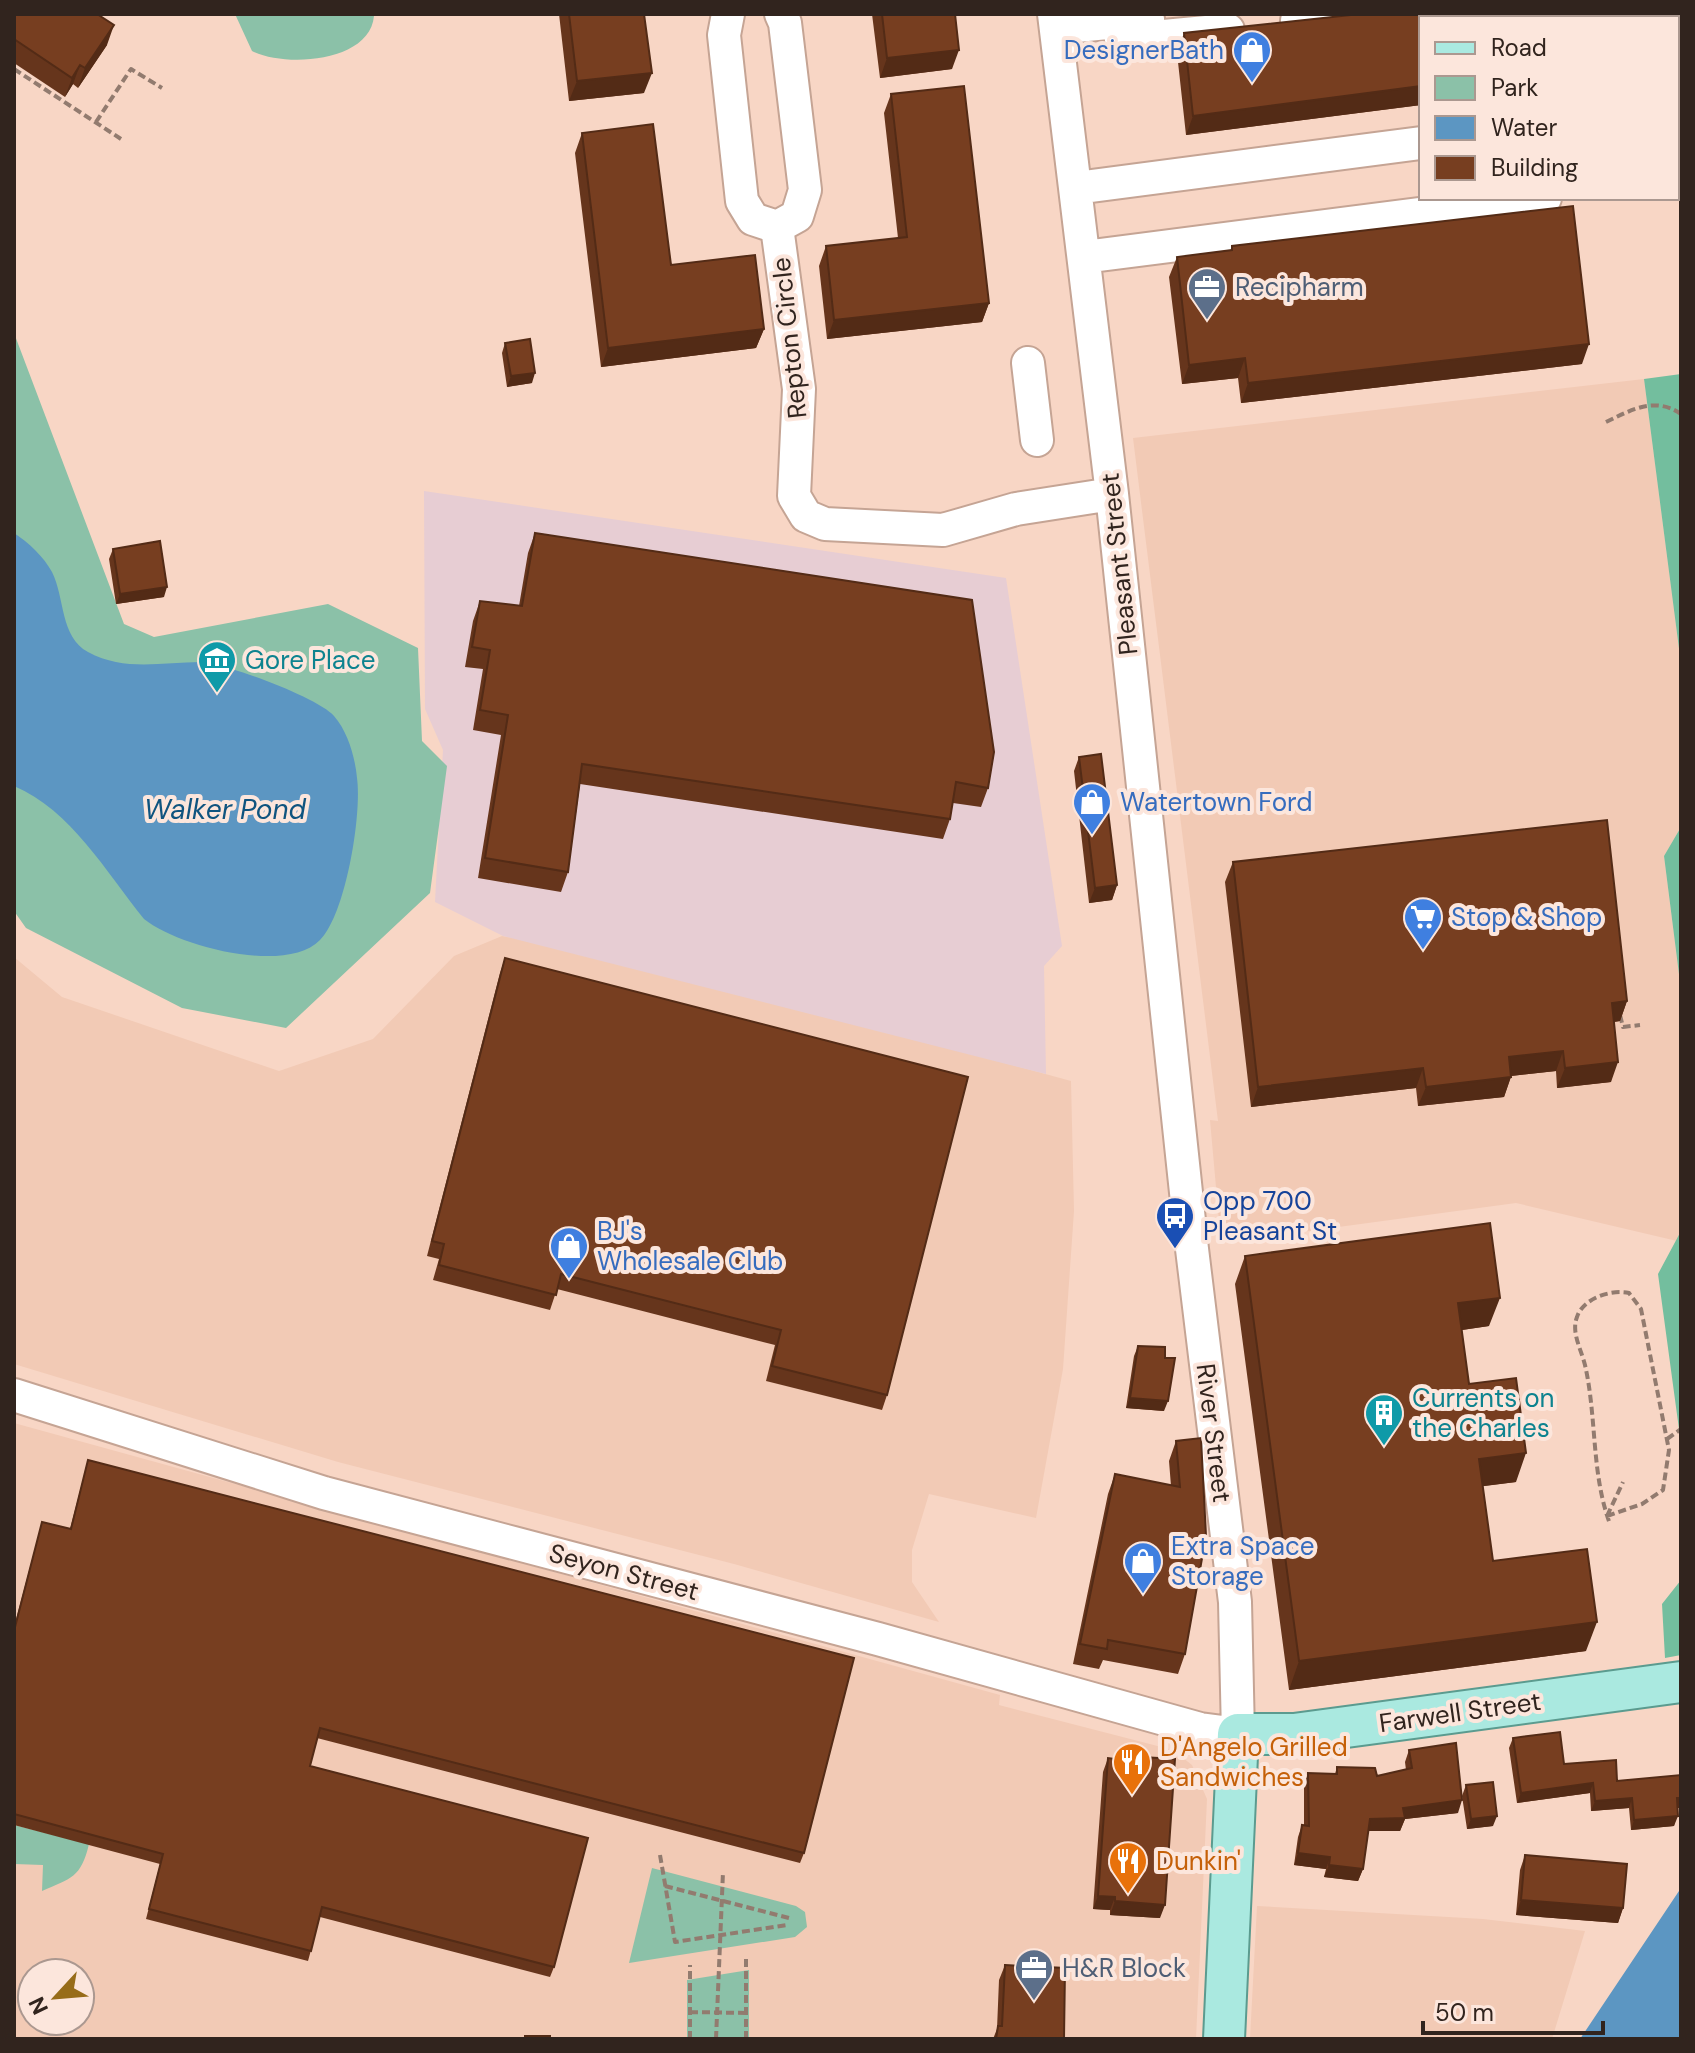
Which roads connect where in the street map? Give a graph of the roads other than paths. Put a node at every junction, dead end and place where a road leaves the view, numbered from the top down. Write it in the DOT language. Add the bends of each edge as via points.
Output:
graph roads {
  1 [pos="728,14"];
  2 [pos="781,14"];
  3 [pos="1167,14"];
  4 [pos="1358,14"];
  5 [pos="1055,21"];
  6 [pos="1121,40"];
  7 [pos="1419,143"];
  8 [pos="1076,188"];
  9 [pos="1529,200"];
  10 [pos="777,227"];
  11 [pos="1084,257"];
  12 [pos="1028,363"];
  13 [pos="1037,440"];
  14 [pos="1112,494"];
  15 [pos="1178,1115"];
  16 [pos="14,1395"];
  17 [pos="1681,1682"];
  18 [pos="1238,1734"];
  19 [pos="1224,2039"];
  1 -- 10 [label="street, Repton Circle" via="724,35 742,201 753,219"];
  2 -- 10 [label="street, Repton Circle" via="805,190 797,216"];
  3 -- 5 [label="street"];
  4 -- 6 [label="street"];
  5 -- 8 [label="street, Pleasant Street"];
  7 -- 8 [label="street"];
  8 -- 11 [label="street, Pleasant Street"];
  9 -- 11 [label="street"];
  10 -- 14 [label="street, Repton Circle" via="799,389 794,496 806,516 814,522 927,531 1016,509"];
  11 -- 14 [label="street, Pleasant Street"];
  12 -- 13 [label="street"];
  14 -- 15 [label="street, Pleasant Street"];
  15 -- 18 [label="street, River Street" via="1235,1602"];
  16 -- 18 [label="street, Seyon Street" via="324,1493 1200,1729"];
  17 -- 18 [label="main road, Farwell Street" via="1294,1734"];
  18 -- 19 [label="main road, River Street"];
}
